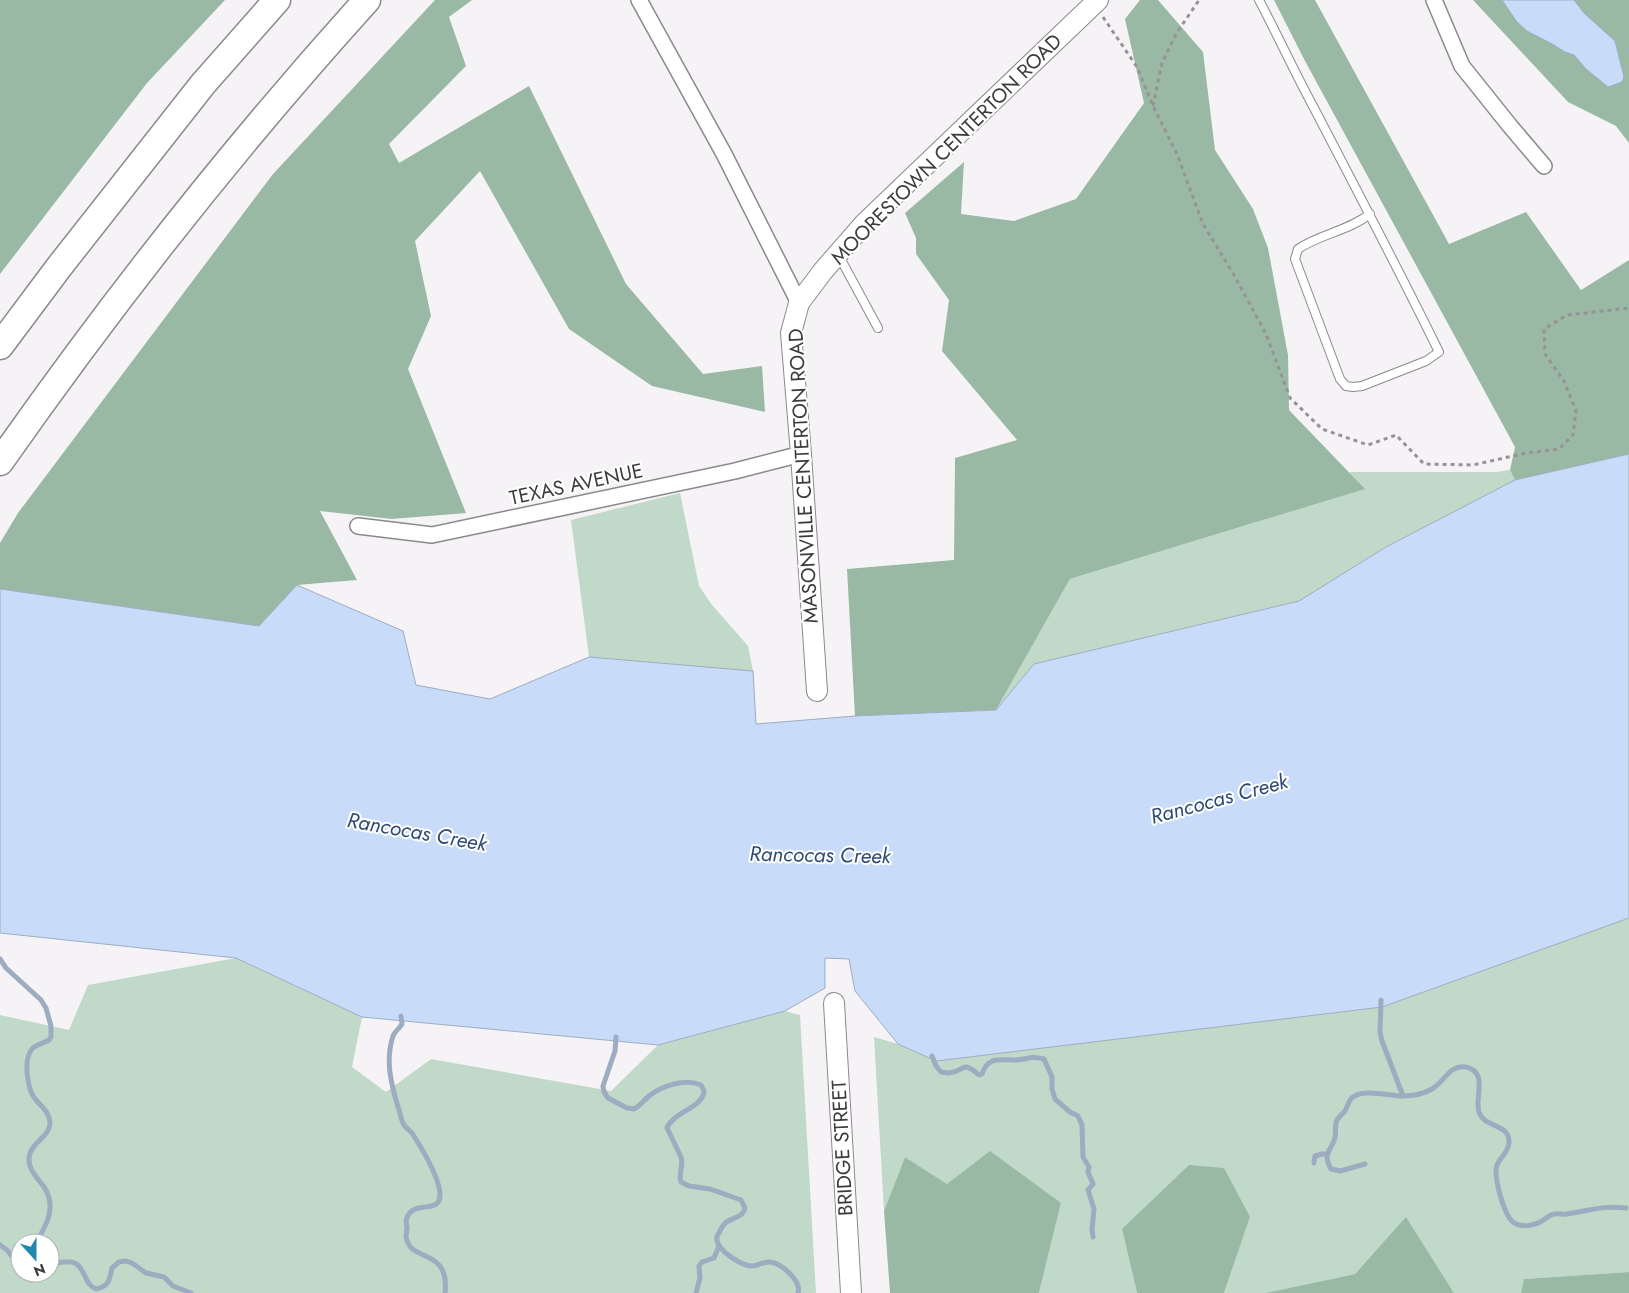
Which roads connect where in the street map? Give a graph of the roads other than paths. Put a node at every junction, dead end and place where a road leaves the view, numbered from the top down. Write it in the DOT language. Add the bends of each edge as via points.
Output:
graph roads {
  1 [pos="278,0"];
  2 [pos="368,0"];
  3 [pos="1259,0"];
  4 [pos="1434,0"];
  5 [pos="645,2"];
  6 [pos="1096,2"];
  7 [pos="1544,166"];
  8 [pos="1370,214"];
  9 [pos="838,254"];
  10 [pos="799,303"];
  11 [pos="878,328"];
  12 [pos="0,346"];
  13 [pos="801,454"];
  14 [pos="0,462"];
  15 [pos="358,526"];
  16 [pos="817,691"];
  17 [pos="834,1003"];
  18 [pos="851,1293"];
  1 -- 12 [label="highway" via="203,84"];
  2 -- 14 [label="highway" via="279,99 152,255"];
  3 -- 8 [label="lane"];
  4 -- 7 [label="street" via="1462,66"];
  5 -- 10 [label="street, MASONVILLE CENTERTON ROAD"];
  6 -- 9 [label="street, MOORESTOWN CENTERTON ROAD" via="864,224"];
  8 -- 8 [label="lane" via="1439,352 1426,361 1352,387 1340,379 1295,259 1298,249 1306,244 1361,221"];
  9 -- 10 [label="street, MOORESTOWN CENTERTON ROAD"];
  9 -- 11 [label="lane"];
  10 -- 13 [label="street, MASONVILLE CENTERTON ROAD" via="791,333"];
  13 -- 15 [label="street, TEXAS AVENUE" via="736,471 432,535"];
  13 -- 16 [label="street, MASONVILLE CENTERTON ROAD"];
  17 -- 18 [label="street, BRIDGE STREET"];
}
